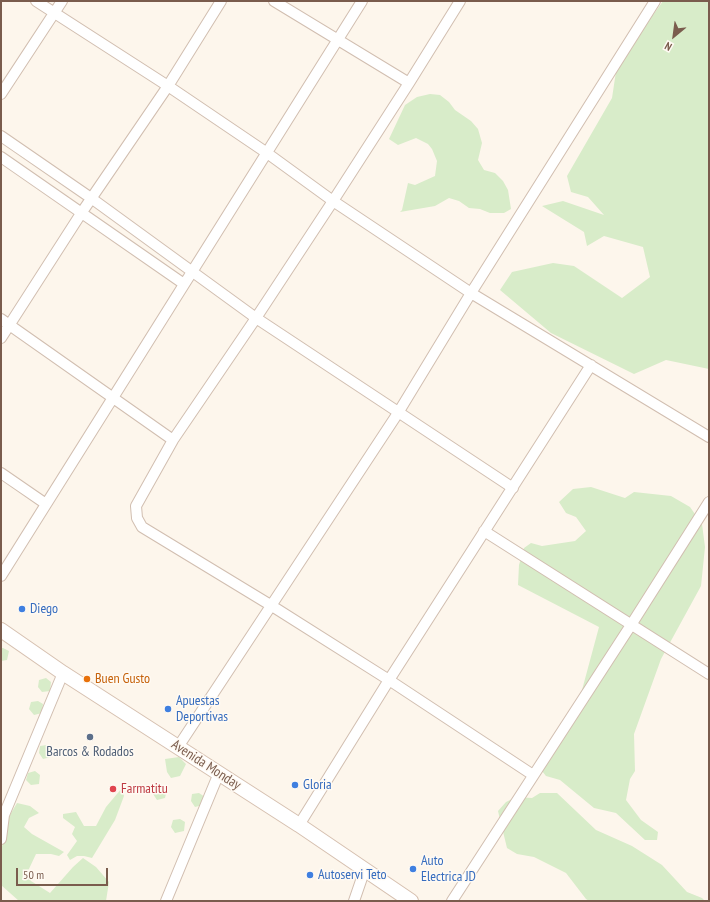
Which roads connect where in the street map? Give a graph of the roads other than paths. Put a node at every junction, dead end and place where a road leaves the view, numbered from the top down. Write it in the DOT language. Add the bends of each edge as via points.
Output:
graph roads {
  1 [pos="36,1"];
  2 [pos="62,1"];
  3 [pos="221,1"];
  4 [pos="274,1"];
  5 [pos="362,1"];
  6 [pos="460,1"];
  7 [pos="655,1"];
  8 [pos="54,13"];
  9 [pos="337,40"];
  10 [pos="409,83"];
  11 [pos="168,86"];
  12 [pos="1,94"];
  13 [pos="1,136"];
  14 [pos="267,153"];
  15 [pos="1,157"];
  16 [pos="91,198"];
  17 [pos="333,201"];
  18 [pos="82,212"];
  19 [pos="192,272"];
  20 [pos="184,284"];
  21 [pos="472,293"];
  22 [pos="256,318"];
  23 [pos="5,322"];
  24 [pos="1,338"];
  25 [pos="591,365"];
  26 [pos="113,398"];
  27 [pos="398,413"];
  28 [pos="709,437"];
  29 [pos="173,440"];
  30 [pos="1,473"];
  31 [pos="512,488"];
  32 [pos="709,502"];
  33 [pos="46,504"];
  34 [pos="484,531"];
  35 [pos="1,576"];
  36 [pos="272,606"];
  37 [pos="631,625"];
  38 [pos="1,630"];
  39 [pos="63,673"];
  40 [pos="709,674"];
  41 [pos="389,680"];
  42 [pos="178,747"];
  43 [pos="219,773"];
  44 [pos="534,775"];
  45 [pos="2,817"];
  46 [pos="299,825"];
  47 [pos="1,839"];
  48 [pos="365,869"];
  49 [pos="166,901"];
  50 [pos="354,901"];
  51 [pos="411,901"];
  52 [pos="452,901"];
  1 -- 8 [label="street"];
  2 -- 8 [label="street"];
  3 -- 11 [label="street"];
  4 -- 9 [label="street"];
  5 -- 9 [label="street"];
  6 -- 10 [label="street"];
  7 -- 21 [label="street"];
  8 -- 11 [label="street"];
  8 -- 12 [label="street"];
  9 -- 10 [label="street"];
  9 -- 14 [label="street"];
  10 -- 17 [label="street"];
  11 -- 14 [label="street"];
  11 -- 16 [label="street"];
  13 -- 16 [label="street"];
  14 -- 17 [label="street"];
  14 -- 19 [label="street"];
  15 -- 18 [label="street"];
  16 -- 18 [label="street"];
  16 -- 19 [label="street"];
  17 -- 21 [label="street"];
  17 -- 22 [label="street"];
  18 -- 20 [label="street"];
  18 -- 23 [label="street"];
  19 -- 20 [label="street"];
  19 -- 22 [label="street"];
  20 -- 26 [label="street"];
  21 -- 25 [label="street"];
  21 -- 27 [label="street"];
  22 -- 27 [label="street"];
  22 -- 29 [label="street"];
  23 -- 24 [label="street"];
  23 -- 26 [label="street"];
  25 -- 28 [label="street"];
  25 -- 31 [label="street"];
  26 -- 29 [label="street"];
  26 -- 33 [label="street"];
  27 -- 31 [label="street"];
  27 -- 36 [label="street"];
  29 -- 36 [label="street" via="136,506 137,518 142,527"];
  30 -- 33 [label="street"];
  31 -- 34 [label="street"];
  32 -- 37 [label="street"];
  33 -- 35 [label="street"];
  34 -- 37 [label="street"];
  34 -- 41 [label="street"];
  36 -- 41 [label="street"];
  36 -- 42 [label="street"];
  37 -- 40 [label="street"];
  37 -- 44 [label="street"];
  38 -- 39 [label="main road, Avenida Monday"];
  39 -- 42 [label="main road, Avenida Monday"];
  39 -- 45 [label="street"];
  41 -- 44 [label="street"];
  41 -- 46 [label="street"];
  42 -- 43 [label="main road, Avenida Monday"];
  43 -- 46 [label="main road, Avenida Monday"];
  43 -- 49 [label="street"];
  44 -- 52 [label="street"];
  45 -- 47 [label="street"];
  46 -- 48 [label="main road, Avenida Monday"];
  48 -- 50 [label="street"];
  48 -- 51 [label="main road, Avenida Monday"];
}
